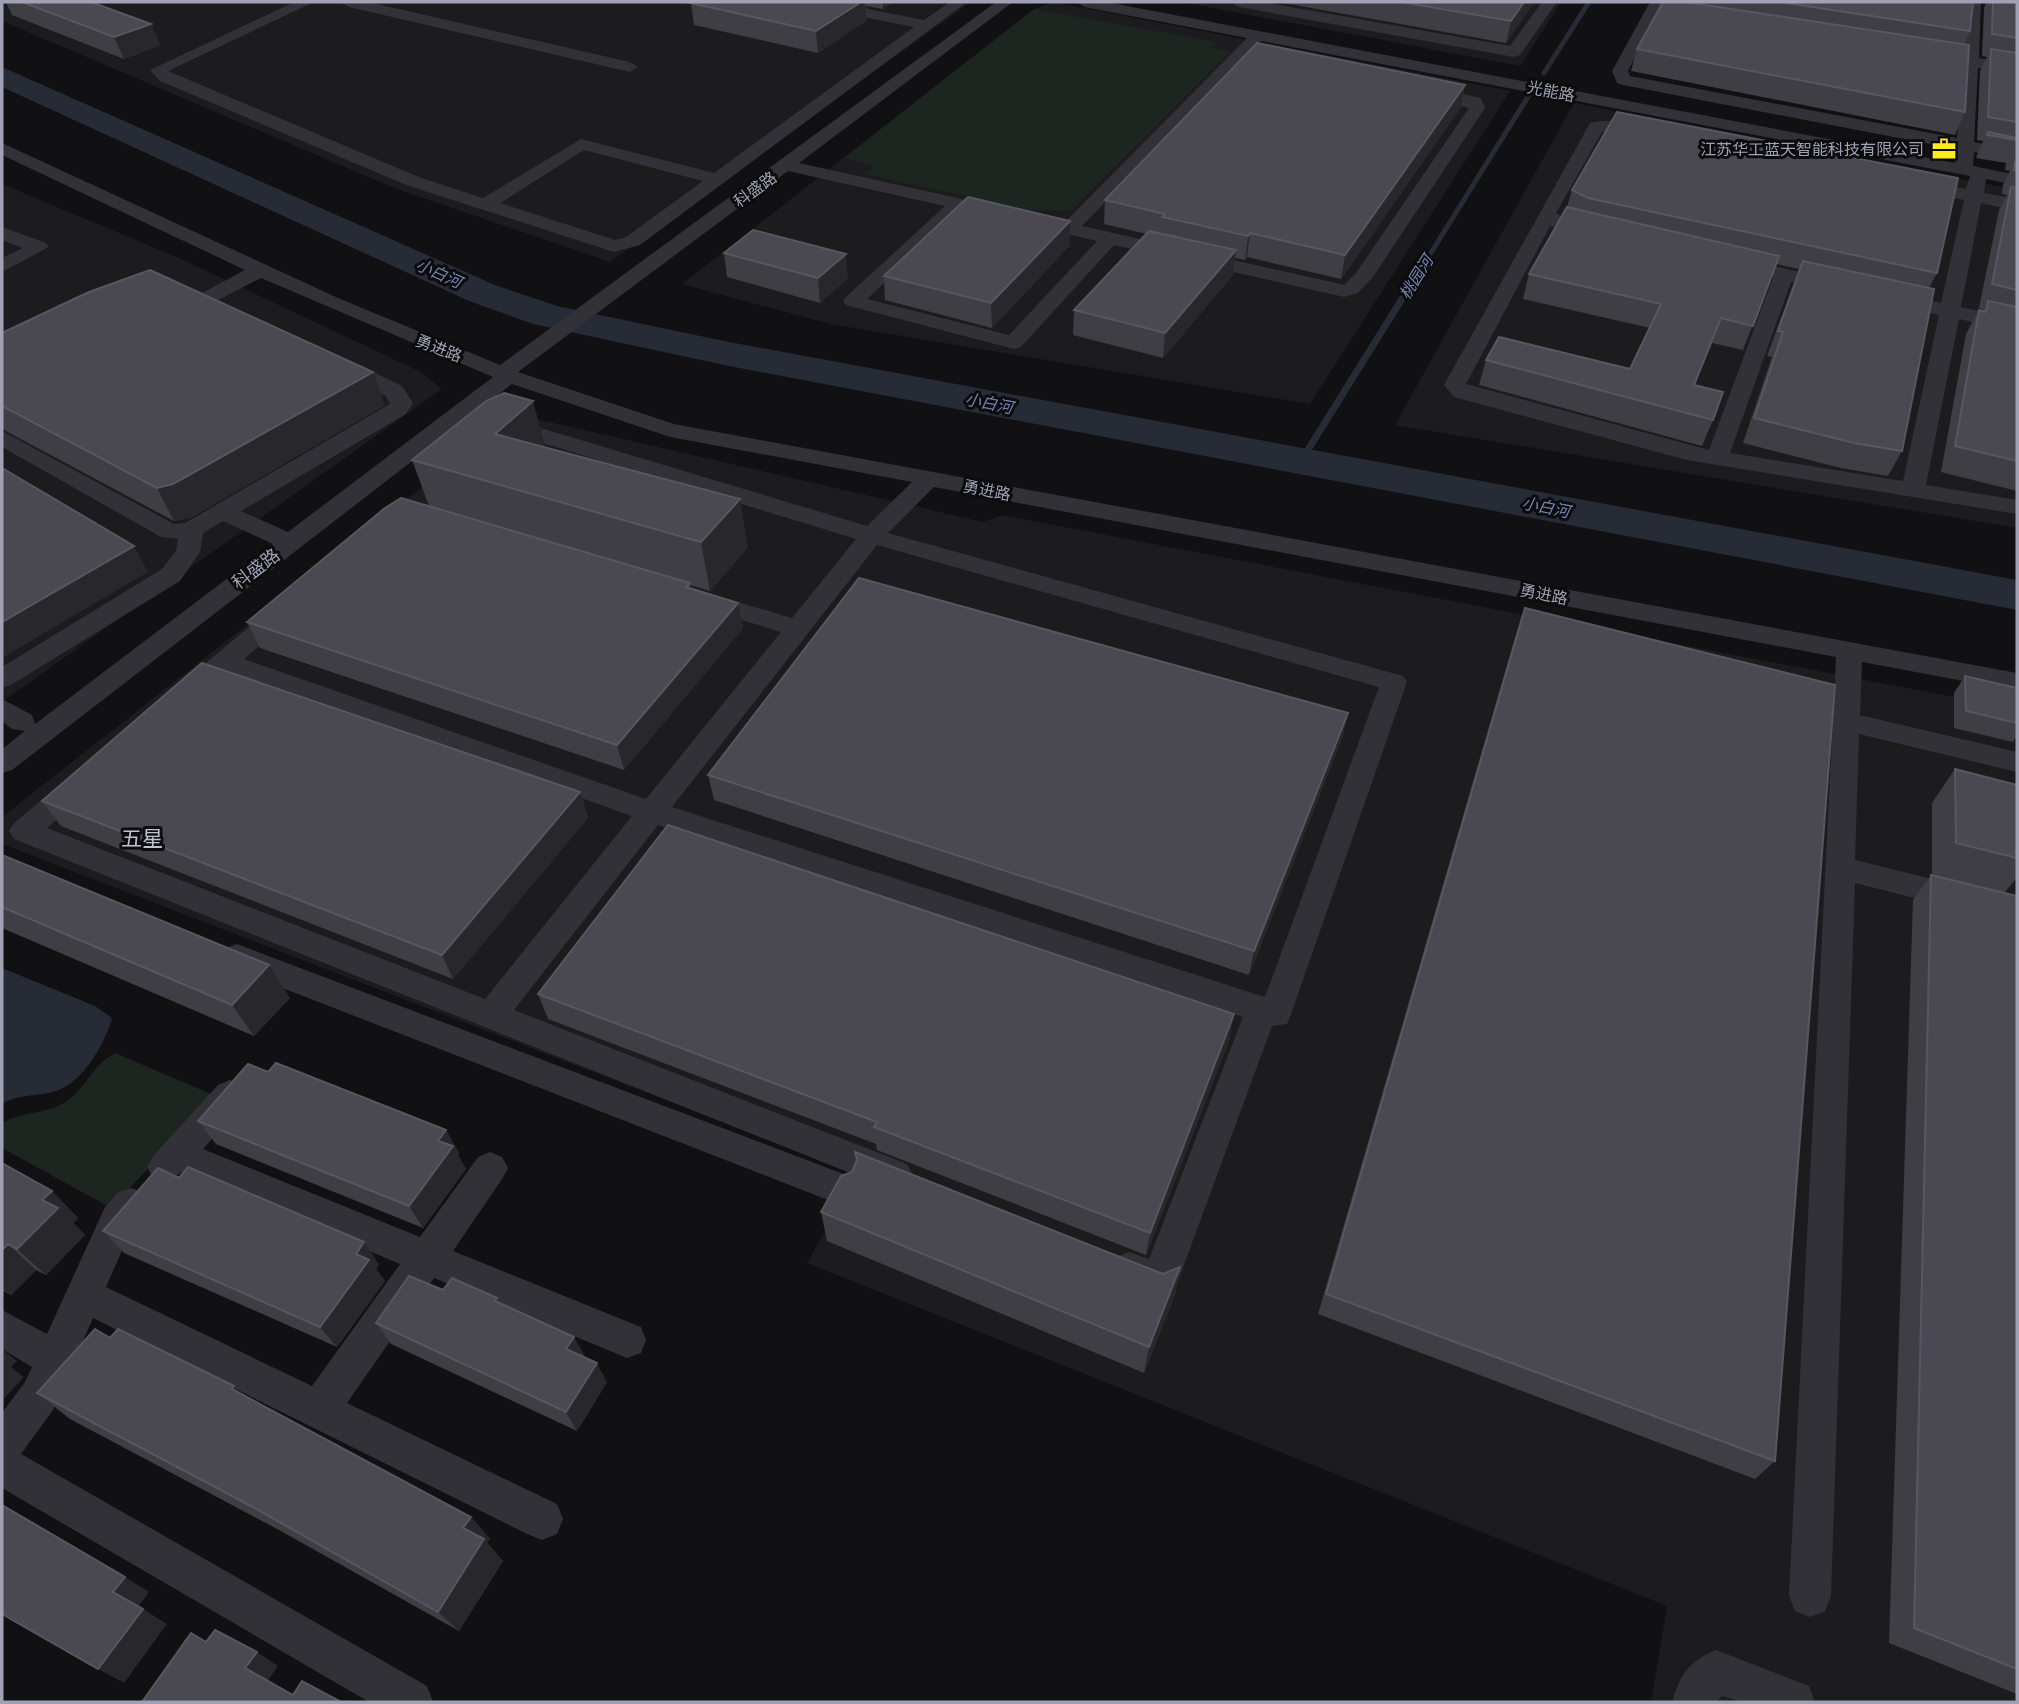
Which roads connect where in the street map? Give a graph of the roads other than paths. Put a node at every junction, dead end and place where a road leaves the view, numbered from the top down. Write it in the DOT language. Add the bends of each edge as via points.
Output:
graph roads {
  1 [pos="306,2"];
  2 [pos="349,2"];
  3 [pos="812,2"];
  4 [pos="959,2"];
  5 [pos="1005,2"];
  6 [pos="1084,2"];
  7 [pos="1239,2"];
  8 [pos="1549,2"];
  9 [pos="1963,2"];
  10 [pos="1974,2"];
  11 [pos="1658,9"];
  12 [pos="926,25"];
  13 [pos="1258,35"];
  14 [pos="1905,51"];
  15 [pos="1239,55"];
  16 [pos="1265,60"];
  17 [pos="1964,61"];
  18 [pos="630,66"];
  19 [pos="2017,69"];
  20 [pos="1409,88"];
  21 [pos="1606,101"];
  22 [pos="1603,125"];
  23 [pos="1665,136"];
  24 [pos="1959,144"];
  25 [pos="2,148"];
  26 [pos="2017,155"];
  27 [pos="786,166"];
  28 [pos="1964,170"];
  29 [pos="716,179"];
  30 [pos="2017,180"];
  31 [pos="1893,181"];
  32 [pos="1974,197"];
  33 [pos="958,204"];
  34 [pos="485,205"];
  35 [pos="2017,205"];
  36 [pos="1546,215"];
  37 [pos="1069,229"];
  38 [pos="2,233"];
  39 [pos="1613,237"];
  40 [pos="1110,238"];
  41 [pos="1718,260"];
  42 [pos="2,266"];
  43 [pos="261,270"];
  44 [pos="1784,275"];
  45 [pos="1849,289"];
  46 [pos="1874,295"];
  47 [pos="1951,312"];
  48 [pos="224,313"];
  49 [pos="2017,326"];
  50 [pos="321,357"];
  51 [pos="501,372"];
  52 [pos="2,438"];
  53 [pos="480,451"];
  54 [pos="1717,458"];
  55 [pos="929,479"];
  56 [pos="1913,490"];
  57 [pos="2017,507"];
  58 [pos="223,512"];
  59 [pos="191,530"];
  60 [pos="870,537"];
  61 [pos="281,538"];
  62 [pos="680,593"];
  63 [pos="304,594"];
  64 [pos="798,628"];
  65 [pos="1849,650"];
  66 [pos="224,662"];
  67 [pos="2,679"];
  68 [pos="2017,682"];
  69 [pos="171,707"];
  70 [pos="1846,721"];
  71 [pos="9,722"];
  72 [pos="2017,762"];
  73 [pos="2,763"];
  74 [pos="98,769"];
  75 [pos="652,812"];
  76 [pos="1840,868"];
  77 [pos="2017,912"];
  78 [pos="208,945"];
  79 [pos="1262,1010"];
  80 [pos="491,1015"];
  81 [pos="248,1074"];
  82 [pos="177,1154"];
  83 [pos="490,1168"];
  84 [pos="841,1189"];
  85 [pos="928,1189"];
  86 [pos="1095,1255"];
  87 [pos="427,1257"];
  88 [pos="86,1296"];
  89 [pos="2,1328"];
  90 [pos="627,1340"];
  91 [pos="56,1360"];
  92 [pos="319,1410"];
  93 [pos="2,1446"];
  94 [pos="2,1466"];
  95 [pos="542,1519"];
  96 [pos="1810,1597"];
  97 [pos="411,1702"];
  98 [pos="1694,1702"];
  99 [pos="1793,1702"];
  1 -- 34 [label="street" via="158,71 415,182"];
  2 -- 18 [label="street"];
  3 -- 12 [label="street"];
  4 -- 12 [label="street"];
  5 -- 27 [label="street, 科盛路"];
  6 -- 13 [label="street, 光能路"];
  7 -- 8 [label="street" via="1514,52"];
  9 -- 17 [label="street"];
  10 -- 17 [label="street"];
  11 -- 24 [label="street" via="1620,71 1623,80"];
  12 -- 29 [label="street"];
  13 -- 15 [label="street"];
  13 -- 21 [label="street, 光能路"];
  14 -- 17 [label="street"];
  15 -- 16 [label="street"];
  15 -- 37 [label="street"];
  17 -- 19 [label="street"];
  17 -- 24 [label="street"];
  20 -- 40 [label="street" via="1464,98 1475,102 1477,108 1351,289"];
  21 -- 22 [label="street" via="1600,113"];
  21 -- 28 [label="street, 光能路"];
  22 -- 23 [label="street"];
  22 -- 36 [label="street" via="1592,130"];
  24 -- 26 [label="street"];
  24 -- 28 [label="street"];
  25 -- 43 [label="street, 勇进路"];
  27 -- 33 [label="street"];
  27 -- 51 [label="street, 科盛路"];
  28 -- 30 [label="street, 光能路"];
  28 -- 32 [label="street"];
  29 -- 34 [label="street" via="581,144"];
  29 -- 34 [label="street" via="623,246"];
  31 -- 32 [label="street"];
  32 -- 35 [label="street"];
  32 -- 47 [label="street"];
  33 -- 37 [label="street"];
  33 -- 40 [label="street" via="853,301 1014,343"];
  36 -- 39 [label="street" via="1560,224"];
  36 -- 54 [label="street" via="1455,385 1471,396"];
  37 -- 40 [label="street"];
  38 -- 42 [label="street" via="39,247"];
  41 -- 44 [label="street"];
  43 -- 48 [label="street" via="189,297"];
  43 -- 51 [label="street, 勇进路" via="368,320"];
  44 -- 45 [label="street"];
  44 -- 54 [label="street"];
  46 -- 47 [label="street"];
  47 -- 49 [label="street"];
  47 -- 56 [label="street"];
  50 -- 58 [label="street" via="394,391 402,403"];
  51 -- 55 [label="street, 勇进路" via="670,430"];
  51 -- 61 [label="street, 科盛路"];
  52 -- 59 [label="street" via="170,532"];
  53 -- 60 [label="street" via="503,435 518,431 536,434"];
  54 -- 56 [label="street"];
  55 -- 60 [label="street"];
  55 -- 65 [label="street, 勇进路"];
  56 -- 57 [label="street"];
  58 -- 59 [label="street"];
  58 -- 61 [label="street"];
  59 -- 67 [label="street" via="188,552 171,575"];
  60 -- 64 [label="street"];
  60 -- 79 [label="street" via="1394,682 1275,1014"];
  61 -- 71 [label="street, 科盛路"];
  61 -- 73 [label="street, 科盛路"];
  62 -- 64 [label="street"];
  63 -- 66 [label="street"];
  64 -- 75 [label="street"];
  65 -- 68 [label="street, 勇进路"];
  65 -- 70 [label="street"];
  66 -- 69 [label="street"];
  66 -- 75 [label="street"];
  70 -- 72 [label="street"];
  70 -- 76 [label="street"];
  74 -- 80 [label="street" via="24,831"];
  75 -- 79 [label="street"];
  75 -- 80 [label="street"];
  76 -- 77 [label="street"];
  76 -- 96 [label="street"];
  78 -- 84 [label="street"];
  79 -- 86 [label="street" via="1159,1280"];
  80 -- 85 [label="street"];
  81 -- 82 [label="street"];
  82 -- 87 [label="street"];
  82 -- 88 [label="street" via="118,1219"];
  83 -- 87 [label="street"];
  87 -- 90 [label="street"];
  87 -- 92 [label="street"];
  88 -- 91 [label="street"];
  88 -- 92 [label="street"];
  89 -- 91 [label="street"];
  91 -- 93 [label="street" via="39,1396"];
  92 -- 95 [label="street"];
  94 -- 97 [label="street"];
  98 -- 99 [label="street" via="1699,1686 1716,1672"];
}
